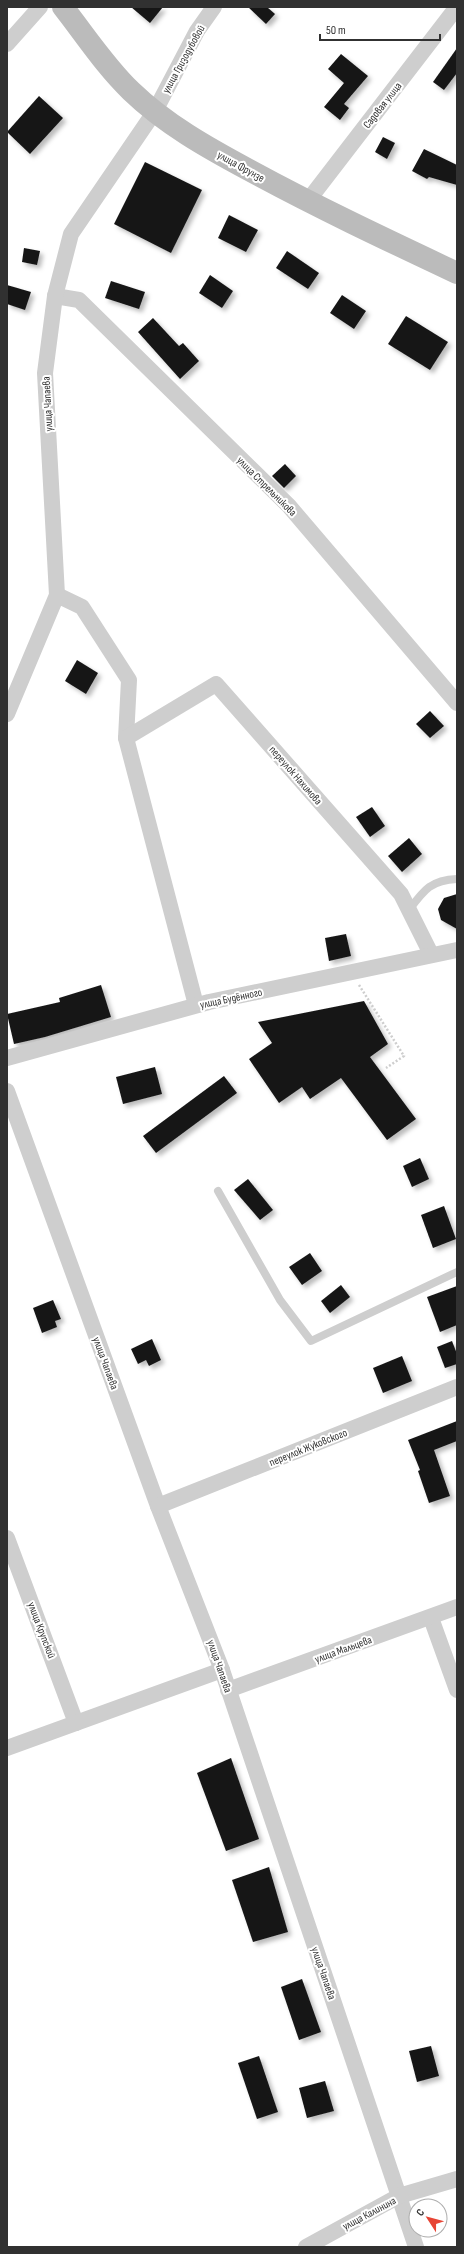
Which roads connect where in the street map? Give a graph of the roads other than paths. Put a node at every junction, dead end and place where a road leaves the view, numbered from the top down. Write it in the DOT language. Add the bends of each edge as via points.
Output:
graph roads {
  1 [pos="40,7"];
  2 [pos="63,7"];
  3 [pos="214,7"];
  4 [pos="456,7"];
  5 [pos="7,44"];
  6 [pos="155,111"];
  7 [pos="307,202"];
  8 [pos="457,273"];
  9 [pos="55,296"];
  10 [pos="57,595"];
  11 [pos="457,703"];
  12 [pos="7,714"];
  13 [pos="126,738"];
  14 [pos="457,880"];
  15 [pos="409,910"];
  16 [pos="457,950"];
  17 [pos="432,954"];
  18 [pos="196,1006"];
  19 [pos="7,1058"];
  20 [pos="7,1091"];
  21 [pos="218,1191"];
  22 [pos="457,1272"];
  23 [pos="457,1387"];
  24 [pos="158,1506"];
  25 [pos="7,1538"];
  26 [pos="457,1607"];
  27 [pos="431,1618"];
  28 [pos="222,1670"];
  29 [pos="228,1690"];
  30 [pos="457,1690"];
  31 [pos="76,1723"];
  32 [pos="7,1748"];
  33 [pos="457,2180"];
  34 [pos="399,2196"];
  35 [pos="306,2247"];
  36 [pos="416,2247"];
  1 -- 5 [label="street"];
  2 -- 6 [label="main road, улица Фрунзе" via="112,71 131,92"];
  3 -- 6 [label="street, улица Гризодубовой" via="197,31"];
  4 -- 7 [label="street, Садовая улица"];
  6 -- 7 [label="main road, улица Фрунзе" via="209,148"];
  6 -- 9 [label="street, улица Чапаева" via="71,234"];
  7 -- 8 [label="main road, улица Фрунзе"];
  9 -- 10 [label="street, улица Чапаева" via="45,373"];
  9 -- 11 [label="street, улица Стрельникова" via="80,300 289,506"];
  10 -- 12 [label="street, улица Чапаева"];
  10 -- 13 [label="street" via="82,607 129,680"];
  13 -- 15 [label="street, переулок Нахимова" via="216,684 402,894"];
  13 -- 18 [label="street"];
  14 -- 15 [label="lane" via="444,880 426,888"];
  15 -- 17 [label="street, переулок Нахимова"];
  16 -- 17 [label="street, улица Будённого"];
  17 -- 18 [label="street, улица Будённого"];
  18 -- 19 [label="street, улица Будённого"];
  20 -- 24 [label="street, улица Чапаева"];
  21 -- 22 [label="lane" via="280,1300 311,1341"];
  23 -- 24 [label="street, переулок Жуковского"];
  24 -- 28 [label="street, улица Чапаева"];
  25 -- 31 [label="street, улица Крупской"];
  26 -- 27 [label="street, улица Мальцева"];
  27 -- 29 [label="street, улица Мальцева"];
  27 -- 30 [label="street"];
  28 -- 29 [label="street, улица Чапаева"];
  28 -- 31 [label="street"];
  29 -- 34 [label="street, улица Чапаева"];
  31 -- 32 [label="street"];
  33 -- 34 [label="street, улица Калинина"];
  34 -- 35 [label="street, улица Калинина"];
  34 -- 36 [label="street, улица Чапаева"];
}
